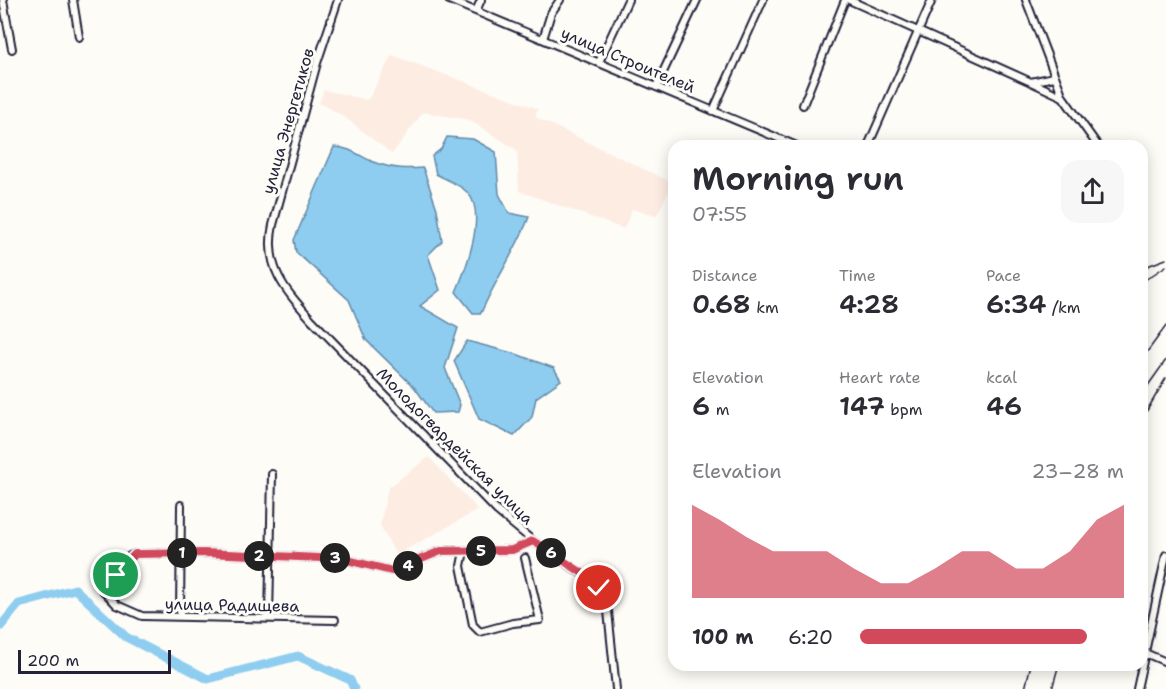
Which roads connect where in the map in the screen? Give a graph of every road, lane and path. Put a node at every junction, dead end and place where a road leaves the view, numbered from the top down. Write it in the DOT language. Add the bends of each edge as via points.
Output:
graph roads {
  1 [pos="3,0"];
  2 [pos="73,0"];
  3 [pos="338,0"];
  4 [pos="449,0"];
  5 [pos="481,0"];
  6 [pos="560,0"];
  7 [pos="628,0"];
  8 [pos="697,0"];
  9 [pos="763,0"];
  10 [pos="847,0"];
  11 [pos="932,0"];
  12 [pos="1026,0"];
  13 [pos="476,11"];
  14 [pos="918,31"];
  15 [pos="79,37"];
  16 [pos="543,39"];
  17 [pos="12,49"];
  18 [pos="599,62"];
  19 [pos="1054,77"];
  20 [pos="1031,82"];
  21 [pos="656,87"];
  22 [pos="1063,97"];
  23 [pos="802,105"];
  24 [pos="713,111"];
  25 [pos="783,140"];
  26 [pos="871,140"];
  27 [pos="1094,140"];
  28 [pos="269,251"];
  29 [pos="272,474"];
  30 [pos="182,505"];
  31 [pos="533,541"];
  32 [pos="464,551"];
  33 [pos="182,554"];
  34 [pos="1166,555"];
  35 [pos="270,557"];
  36 [pos="525,558"];
  37 [pos="180,616"];
  38 [pos="269,618"];
  39 [pos="335,620"];
  40 [pos="1148,639"];
  41 [pos="1148,654"];
  42 [pos="1166,662"];
  43 [pos="1141,671"];
  44 [pos="616,689"];
  45 [pos="1137,689"];
  1 -- 17 [label="street"];
  2 -- 15 [label="street"];
  3 -- 28 [label="street, улица Энергетиков" via="280,197"];
  4 -- 13 [label="street, улица Строителей"];
  5 -- 13 [label="street"];
  6 -- 16 [label="street" via="551,13"];
  7 -- 18 [label="street"];
  8 -- 21 [label="street"];
  9 -- 24 [label="street"];
  10 -- 14 [label="street"];
  10 -- 23 [label="street"];
  11 -- 14 [label="street"];
  12 -- 19 [label="street"];
  13 -- 16 [label="street, улица Строителей"];
  14 -- 20 [label="street"];
  14 -- 26 [label="street"];
  16 -- 18 [label="street, улица Строителей"];
  18 -- 21 [label="street, улица Строителей"];
  19 -- 20 [label="street"];
  19 -- 22 [label="street"];
  20 -- 22 [label="street"];
  21 -- 24 [label="street, улица Строителей"];
  22 -- 27 [label="street"];
  24 -- 25 [label="street, улица Строителей"];
  28 -- 31 [label="street, Молодогвардейская улица" via="278,276 311,319 480,495"];
  29 -- 35 [label="street"];
  30 -- 33 [label="street"];
  31 -- 32 [label="street" via="512,550"];
  31 -- 44 [label="street, Молодогвардейская улица" via="599,588 608,611"];
  32 -- 35 [label="street" via="433,553 392,571 343,559"];
  32 -- 36 [label="street" via="460,566 473,625 480,632 540,620"];
  33 -- 35 [label="street"];
  33 -- 37 [label="street"];
  33 -- 37 [label="street, улица Радищева" via="135,554 102,589 117,605 132,613 158,618"];
  34 -- 40 [label="street"];
  35 -- 38 [label="street"];
  37 -- 38 [label="street, улица Радищева"];
  38 -- 39 [label="street, улица Радищева"];
  41 -- 42 [label="street"];
  43 -- 45 [label="street"];
}
